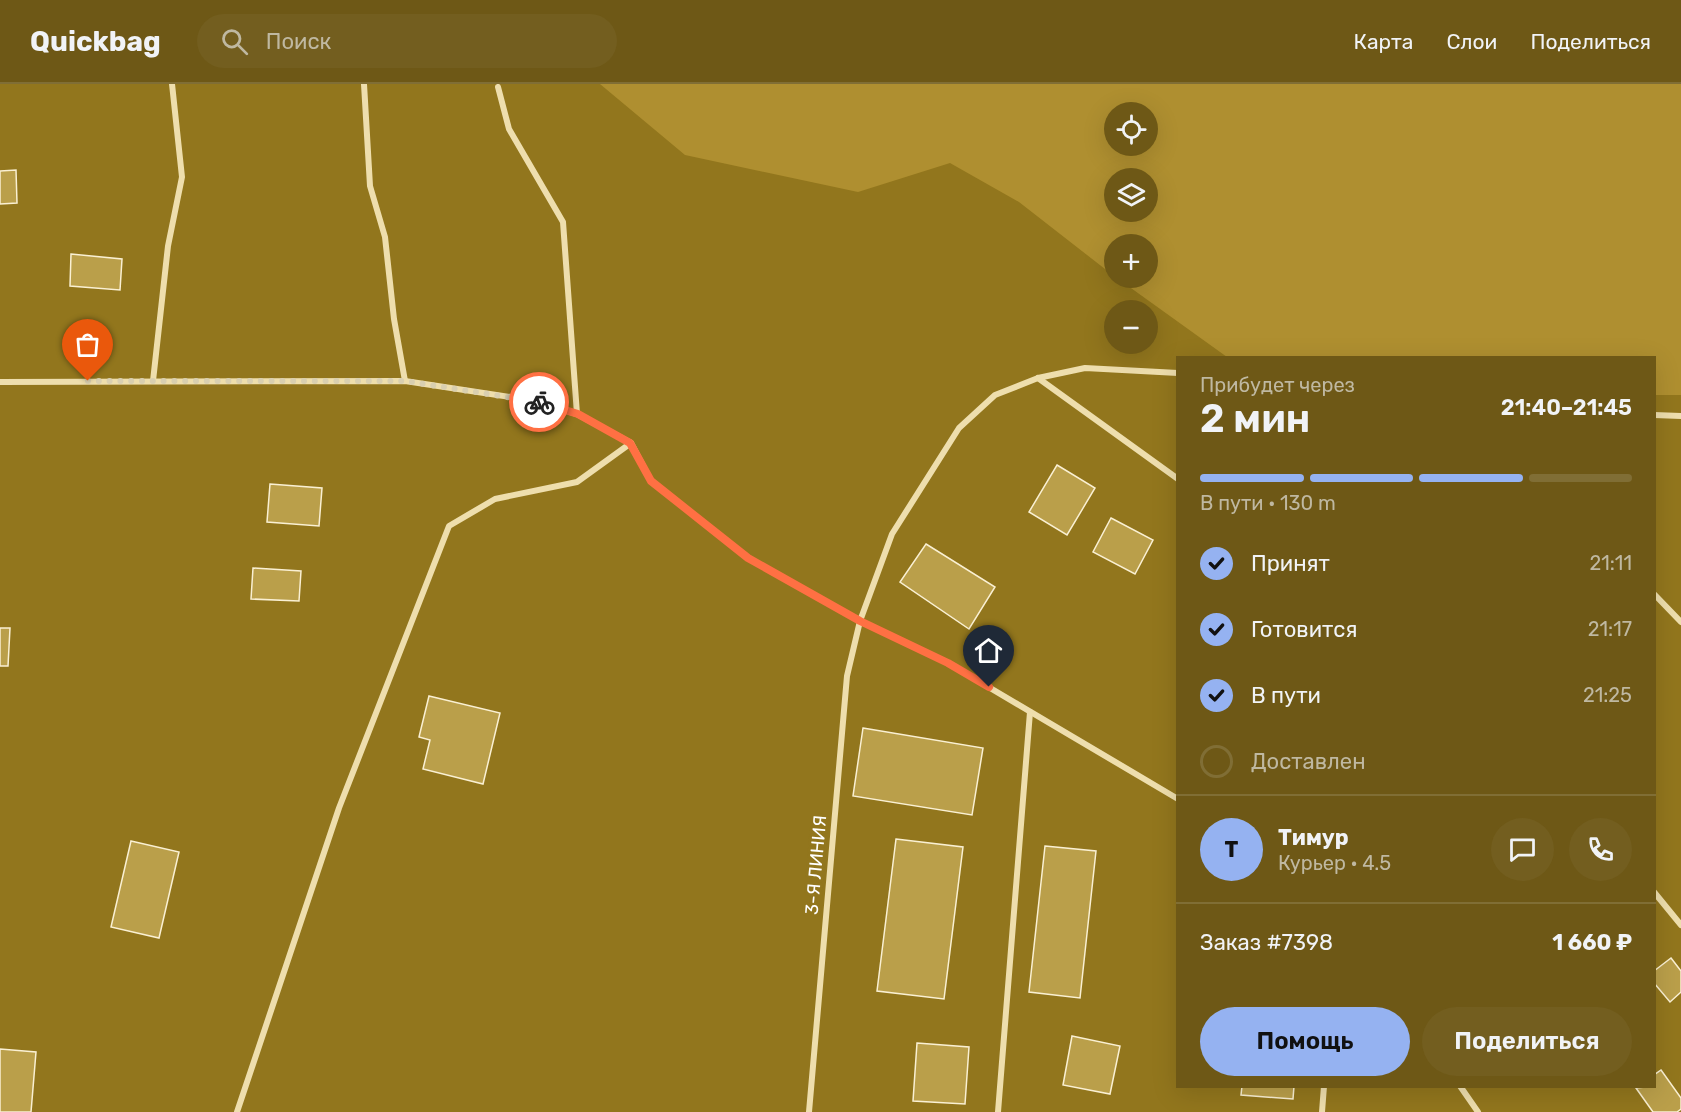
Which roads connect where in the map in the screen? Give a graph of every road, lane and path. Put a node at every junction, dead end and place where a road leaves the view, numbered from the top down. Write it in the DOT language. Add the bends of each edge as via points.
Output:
graph roads {
  1 [pos="172,84"];
  2 [pos="364,84"];
  3 [pos="498,87"];
  4 [pos="1176,373"];
  5 [pos="1038,378"];
  6 [pos="153,381"];
  7 [pos="405,381"];
  8 [pos="0,382"];
  9 [pos="578,414"];
  10 [pos="1656,415"];
  11 [pos="1681,416"];
  12 [pos="630,443"];
  13 [pos="1176,478"];
  14 [pos="1656,596"];
  15 [pos="860,621"];
  16 [pos="1681,622"];
  17 [pos="1030,712"];
  18 [pos="1176,798"];
  19 [pos="1656,894"];
  20 [pos="1681,925"];
  21 [pos="1324,1088"];
  22 [pos="1461,1088"];
  23 [pos="237,1112"];
  24 [pos="809,1112"];
  25 [pos="998,1112"];
  26 [pos="1322,1112"];
  27 [pos="1478,1112"];
  1 -- 6 [label="street" via="182,177 168,246"];
  2 -- 7 [label="street" via="370,186 385,237"];
  3 -- 9 [label="street" via="509,129 563,222"];
  4 -- 5 [label="street, 3-Я ЛИНИЯ" via="1085,368"];
  5 -- 13 [label="street"];
  5 -- 15 [label="street, 3-Я ЛИНИЯ" via="995,395 959,428 892,534"];
  6 -- 7 [label="street"];
  6 -- 8 [label="street"];
  7 -- 9 [label="street" via="530,400"];
  9 -- 12 [label="street"];
  10 -- 11 [label="street"];
  12 -- 15 [label="street" via="651,481 748,558"];
  12 -- 23 [label="street" via="577,482 495,499 449,526 339,808"];
  14 -- 16 [label="street"];
  15 -- 17 [label="street" via="948,663"];
  15 -- 24 [label="street, 3-Я ЛИНИЯ" via="847,676"];
  17 -- 18 [label="street"];
  17 -- 25 [label="street"];
  19 -- 20 [label="street"];
  21 -- 26 [label="street"];
  22 -- 27 [label="street"];
}
